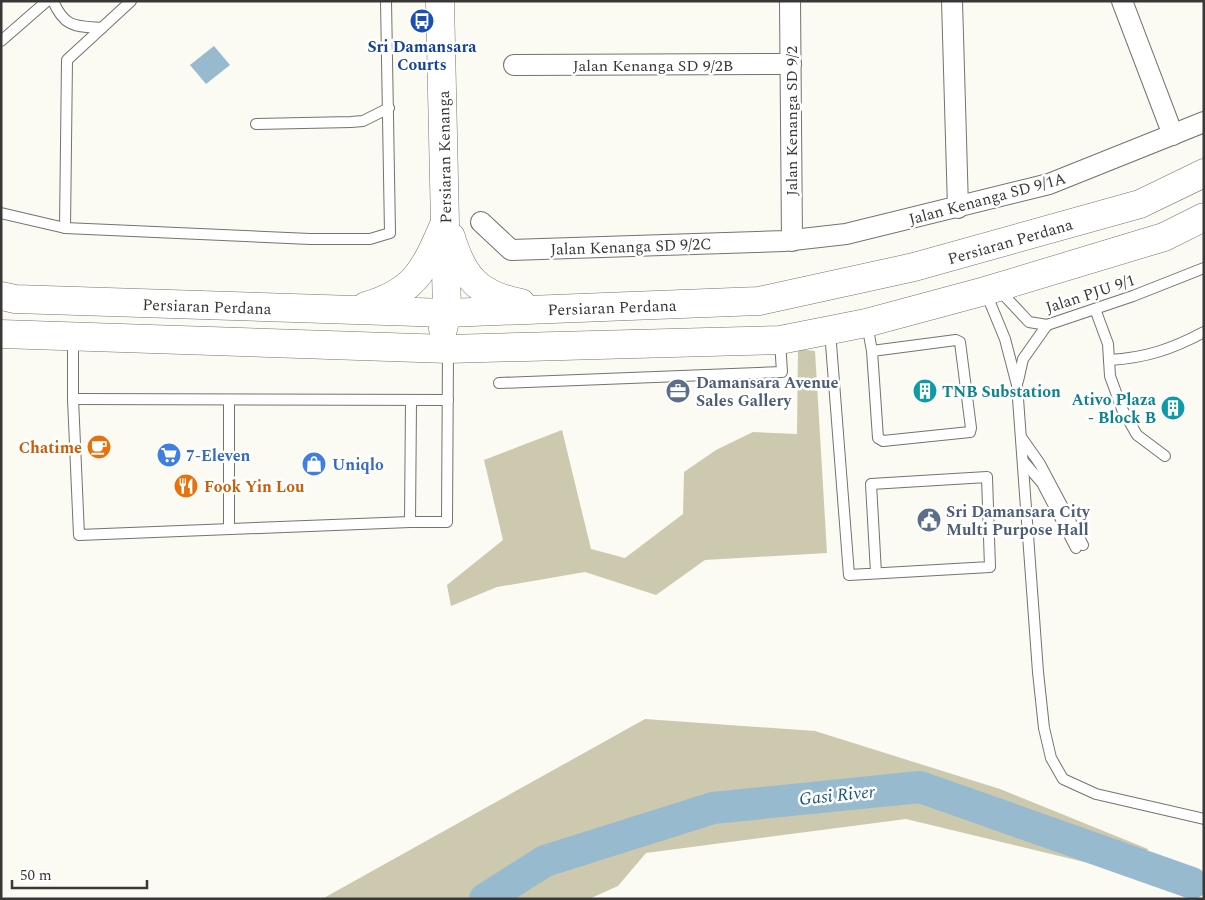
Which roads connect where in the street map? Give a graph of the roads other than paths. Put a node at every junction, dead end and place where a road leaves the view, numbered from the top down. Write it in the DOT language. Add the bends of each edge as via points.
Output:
graph roads {
  1 [pos="47,1"];
  2 [pos="53,1"];
  3 [pos="131,1"];
  4 [pos="386,1"];
  5 [pos="440,1"];
  6 [pos="790,1"];
  7 [pos="952,1"];
  8 [pos="1122,1"];
  9 [pos="102,28"];
  10 [pos="1,41"];
  11 [pos="791,64"];
  12 [pos="514,65"];
  13 [pos="389,108"];
  14 [pos="1204,122"];
  15 [pos="256,124"];
  16 [pos="1173,135"];
  17 [pos="1204,173"];
  18 [pos="958,208"];
  19 [pos="1,213"];
  20 [pos="1204,217"];
  21 [pos="446,221"];
  22 [pos="481,222"];
  23 [pos="65,228"];
  24 [pos="792,241"];
  25 [pos="1204,268"];
  26 [pos="991,289"];
  27 [pos="1,296"];
  28 [pos="1095,309"];
  29 [pos="558,310"];
  30 [pos="349,311"];
  31 [pos="447,313"];
  32 [pos="866,323"];
  33 [pos="1048,325"];
  34 [pos="830,330"];
  35 [pos="1204,332"];
  36 [pos="1,334"];
  37 [pos="73,338"];
  38 [pos="780,340"];
  39 [pos="496,347"];
  40 [pos="416,348"];
  41 [pos="448,349"];
  42 [pos="872,351"];
  43 [pos="1109,360"];
  44 [pos="500,383"];
  45 [pos="1017,385"];
  46 [pos="73,399"];
  47 [pos="229,400"];
  48 [pos="448,400"];
  49 [pos="411,402"];
  50 [pos="1021,436"];
  51 [pos="1165,456"];
  52 [pos="1023,460"];
  53 [pos="410,522"];
  54 [pos="228,529"];
  55 [pos="876,573"];
  56 [pos="1204,819"];
  1 -- 10 [label="lane"];
  2 -- 9 [label="lane" via="66,23"];
  3 -- 9 [label="lane"];
  4 -- 13 [label="lane"];
  5 -- 21 [label="main road, Persiaran Kenanga"];
  6 -- 11 [label="street, Jalan Kenanga SD 9/2"];
  7 -- 18 [label="street"];
  8 -- 16 [label="street"];
  9 -- 23 [label="lane" via="67,60"];
  11 -- 12 [label="street, Jalan Kenanga SD 9/2B"];
  11 -- 24 [label="street, Jalan Kenanga SD 9/2"];
  13 -- 15 [label="lane" via="363,121"];
  13 -- 23 [label="lane" via="390,233 370,239 310,239"];
  14 -- 16 [label="street, Jalan Kenanga SD 9/1A"];
  16 -- 18 [label="street, Jalan Kenanga SD 9/1A" via="1049,184"];
  17 -- 29 [label="main road, Persiaran Perdana" via="1140,204 914,267 759,301"];
  18 -- 24 [label="street, Jalan Kenanga SD 9/1A" via="846,234"];
  19 -- 23 [label="lane"];
  20 -- 26 [label="main road" via="1164,237"];
  21 -- 29 [label="main road" via="456,254 470,280 485,292 511,301"];
  21 -- 30 [label="main road" via="431,256 417,277 398,294"];
  21 -- 31 [label="main road, Persiaran Kenanga"];
  22 -- 24 [label="street, Jalan Kenanga SD 9/2C" via="511,250"];
  25 -- 28 [label="lane, Jalan PJU 9/1"];
  26 -- 32 [label="main road"];
  26 -- 33 [label="lane, Jalan PJU 9/1" via="1029,322"];
  26 -- 45 [label="lane"];
  27 -- 30 [label="main road, Persiaran Perdana"];
  28 -- 33 [label="lane, Jalan PJU 9/1"];
  28 -- 43 [label="lane" via="1108,344"];
  29 -- 31 [label="main road, Persiaran Perdana"];
  30 -- 31 [label="main road, Persiaran Perdana"];
  31 -- 39 [label="main road" via="468,340"];
  31 -- 40 [label="main road, Persiaran Kenanga" via="444,327 435,341"];
  32 -- 34 [label="main road"];
  32 -- 42 [label="lane"];
  33 -- 45 [label="lane" via="1023,359"];
  34 -- 38 [label="main road"];
  34 -- 55 [label="lane" via="849,575"];
  35 -- 43 [label="lane" via="1138,358"];
  36 -- 37 [label="main road"];
  37 -- 40 [label="main road"];
  37 -- 46 [label="lane"];
  38 -- 39 [label="main road"];
  38 -- 44 [label="lane" via="782,372"];
  39 -- 41 [label="main road"];
  40 -- 41 [label="main road"];
  41 -- 48 [label="lane"];
  42 -- 42 [label="lane" via="877,435 880,440 970,432 960,342"];
  43 -- 51 [label="lane" via="1110,376 1119,401 1137,435"];
  45 -- 50 [label="lane"];
  46 -- 47 [label="lane"];
  46 -- 54 [label="lane" via="78,535"];
  47 -- 49 [label="lane"];
  47 -- 54 [label="lane"];
  48 -- 49 [label="lane"];
  48 -- 53 [label="lane" via="447,522"];
  49 -- 53 [label="lane"];
  50 -- 52 [label="lane"];
  50 -- 52 [label="lane" via="1040,464 1080,547 1042,483"];
  52 -- 56 [label="lane" via="1038,672 1051,758 1062,779 1096,794"];
  53 -- 54 [label="lane"];
  55 -- 55 [label="lane" via="990,567 987,476 871,484"];
}
